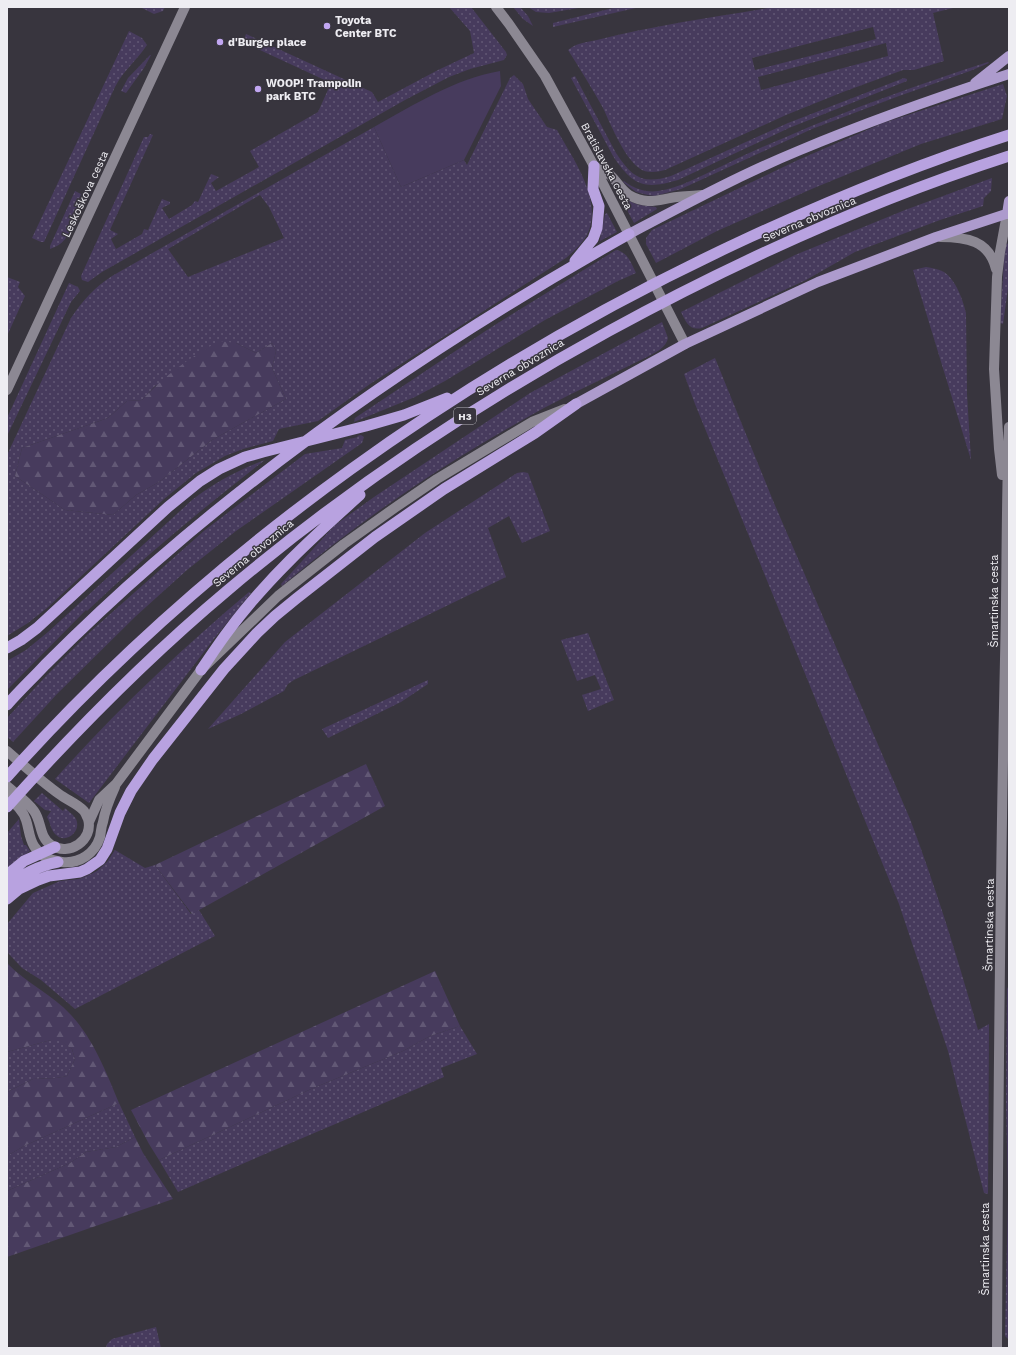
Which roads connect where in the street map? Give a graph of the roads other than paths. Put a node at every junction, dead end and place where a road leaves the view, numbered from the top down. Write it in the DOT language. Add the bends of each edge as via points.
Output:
graph roads {
  1 [pos="185,7"];
  2 [pos="496,7"];
  3 [pos="1009,56"];
  4 [pos="1009,74"];
  5 [pos="970,86"];
  6 [pos="1009,135"];
  7 [pos="1009,156"];
  8 [pos="594,166"];
  9 [pos="702,196"];
  10 [pos="1009,201"];
  11 [pos="1008,213"];
  12 [pos="629,234"];
  13 [pos="936,237"];
  14 [pos="568,268"];
  15 [pos="997,278"];
  16 [pos="685,344"];
  17 [pos="7,390"];
  18 [pos="468,390"];
  19 [pos="576,404"];
  20 [pos="1009,427"];
  21 [pos="399,460"];
  22 [pos="1006,503"];
  23 [pos="7,648"];
  24 [pos="201,670"];
  25 [pos="7,705"];
  26 [pos="7,751"];
  27 [pos="7,777"];
  28 [pos="116,784"];
  29 [pos="7,786"];
  30 [pos="7,797"];
  31 [pos="7,807"];
  32 [pos="89,822"];
  33 [pos="55,847"];
  34 [pos="40,853"];
  35 [pos="58,862"];
  36 [pos="7,875"];
  37 [pos="7,888"];
  38 [pos="7,899"];
  39 [pos="997,1348"];
  1 -- 17 [label="main road, Leskoškova cesta"];
  2 -- 8 [label="main road, Bratislavska cesta" via="545,76"];
  3 -- 5 [label="main road"];
  4 -- 5 [label="main road"];
  5 -- 9 [label="main road" via="845,131"];
  6 -- 18 [label="highway, Severna obvoznica / H3" via="862,188 722,250 575,326"];
  7 -- 21 [label="highway, Severna obvoznica / H3" via="850,215 707,279 520,382"];
  8 -- 9 [label="main road" via="611,176 628,194 640,199 648,201"];
  8 -- 12 [label="main road, Bratislavska cesta"];
  8 -- 14 [label="highway" via="594,189 599,206 597,228 587,247"];
  9 -- 12 [label="main road"];
  10 -- 11 [label="main road, Šmartinska cesta"];
  11 -- 13 [label="main road"];
  11 -- 15 [label="main road, Šmartinska cesta"];
  12 -- 14 [label="highway"];
  12 -- 16 [label="main road, Bratislavska cesta"];
  13 -- 15 [label="main road" via="971,240 984,247 993,258"];
  13 -- 16 [label="main road" via="818,282"];
  14 -- 25 [label="highway" via="435,351 285,457 185,536 138,577 93,618"];
  15 -- 22 [label="main road, Šmartinska cesta" via="994,369 999,449"];
  16 -- 19 [label="main road"];
  18 -- 23 [label="highway" via="404,415 263,452 219,469 173,503 38,628"];
  18 -- 27 [label="highway, Severna obvoznica / H3" via="347,472 232,560 125,655 56,723"];
  19 -- 24 [label="main road" via="532,422 396,507 278,596"];
  19 -- 38 [label="highway" via="375,537 275,616 224,668 153,759 131,791 100,860 80,872 38,880"];
  20 -- 22 [label="main road, Šmartinska cesta"];
  21 -- 24 [label="highway" via="312,538 268,584 229,630"];
  21 -- 31 [label="highway, Severna obvoznica / H3" via="283,545 177,634 98,709"];
  22 -- 39 [label="main road, Šmartinska cesta"];
  24 -- 28 [label="main road"];
  26 -- 32 [label="main road" via="48,786 79,807"];
  28 -- 32 [label="main road" via="99,800"];
  28 -- 35 [label="main road" via="100,836 93,850 80,860"];
  29 -- 33 [label="main road" via="30,806 38,818 47,842"];
  30 -- 34 [label="main road" via="24,814 30,838"];
  32 -- 33 [label="main road" via="87,835 78,846 66,850"];
  33 -- 34 [label="highway"];
  34 -- 35 [label="main road"];
  34 -- 36 [label="highway" via="24,861"];
  35 -- 37 [label="highway" via="33,870"];
}
